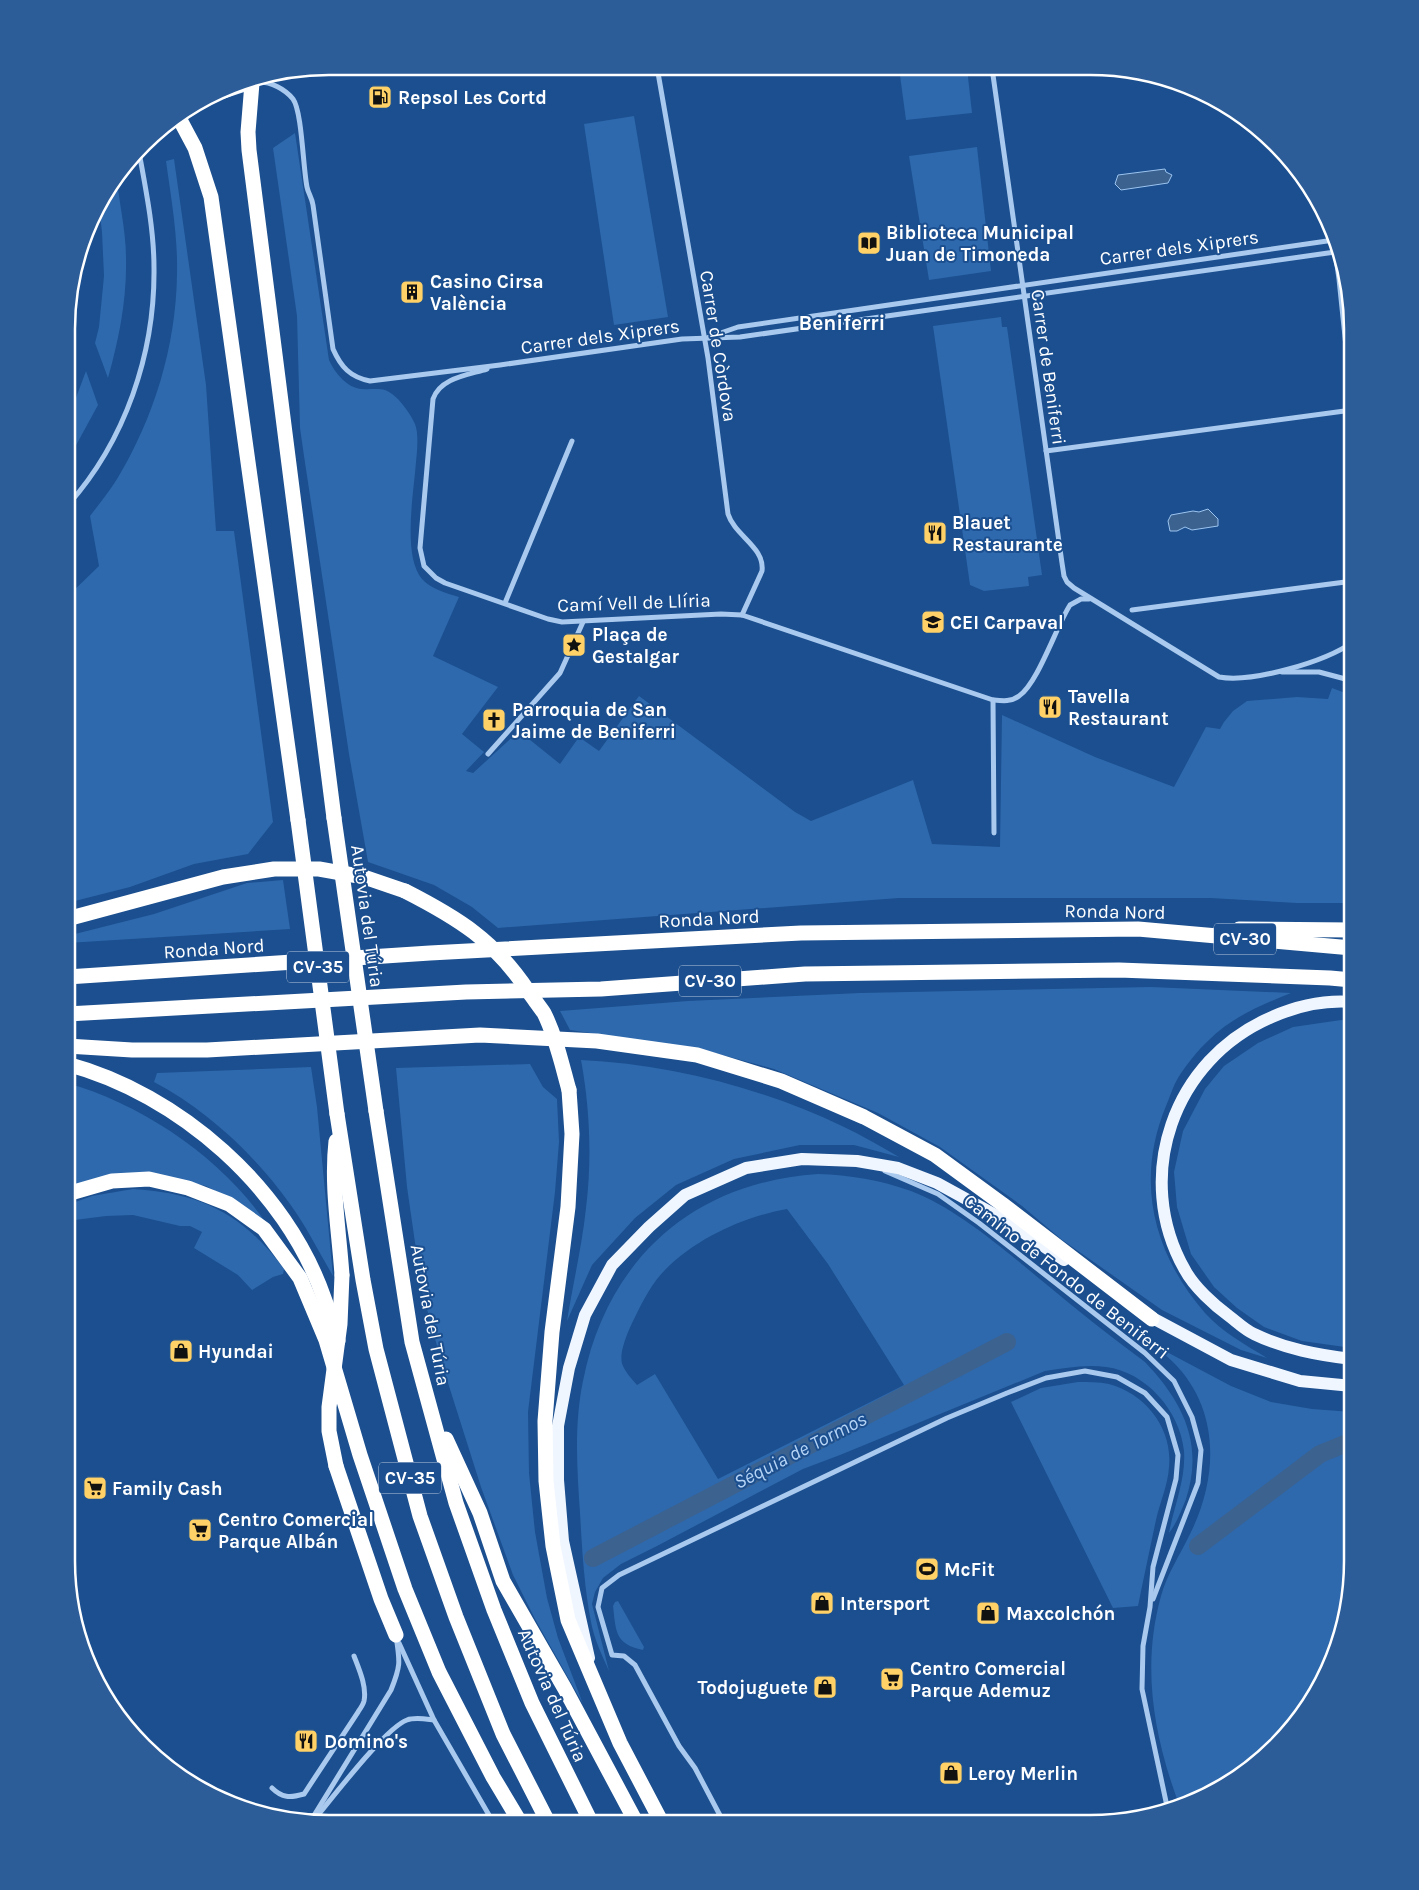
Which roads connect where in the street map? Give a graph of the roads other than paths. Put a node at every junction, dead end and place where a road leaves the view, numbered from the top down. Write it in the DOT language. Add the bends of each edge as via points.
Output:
graph roads {
  1 [pos="659,75"];
  2 [pos="993,75"];
  3 [pos="266,83"];
  4 [pos="254,86"];
  5 [pos="181,122"];
  6 [pos="140,159"];
  7 [pos="1329,241"];
  8 [pos="1332,252"];
  9 [pos="1337,271"];
  10 [pos="1022,285"];
  11 [pos="1024,297"];
  12 [pos="1344,337"];
  13 [pos="704,338"];
  14 [pos="500,365"];
  15 [pos="439,388"];
  16 [pos="1344,413"];
  17 [pos="572,442"];
  18 [pos="1046,451"];
  19 [pos="75,497"];
  20 [pos="1344,582"];
  21 [pos="1089,599"];
  22 [pos="505,603"];
  23 [pos="1132,610"];
  24 [pos="742,615"];
  25 [pos="582,622"];
  26 [pos="1344,647"];
  27 [pos="1267,674"];
  28 [pos="1344,679"];
  29 [pos="993,700"];
  30 [pos="488,754"];
  31 [pos="994,833"];
  32 [pos="75,917"];
  33 [pos="1138,929"];
  34 [pos="1344,930"];
  35 [pos="1344,947"];
  36 [pos="75,976"];
  37 [pos="1344,979"];
  38 [pos="1344,1001"];
  39 [pos="75,1014"];
  40 [pos="75,1046"];
  41 [pos="75,1066"];
  42 [pos="337,1114"];
  43 [pos="857,1161"];
  44 [pos="75,1192"];
  45 [pos="1152,1319"];
  46 [pos="1344,1358"];
  47 [pos="1344,1385"];
  48 [pos="427,1396"];
  49 [pos="346,1404"];
  50 [pos="1150,1607"];
  51 [pos="396,1635"];
  52 [pos="354,1656"];
  53 [pos="596,1687"];
  54 [pos="434,1720"];
  55 [pos="272,1788"];
  56 [pos="1166,1803"];
  57 [pos="317,1814"];
  58 [pos="319,1814"];
  59 [pos="489,1815"];
  60 [pos="516,1815"];
  61 [pos="544,1815"];
  62 [pos="588,1815"];
  63 [pos="632,1815"];
  64 [pos="658,1815"];
  65 [pos="720,1815"];
  1 -- 13 [label="street, Carrer de Còrdova"];
  2 -- 10 [label="street, Carrer de Beniferri"];
  3 -- 14 [label="street, Carrer dels Xiprers" via="292,98 297,109 306,184 313,205 333,349 338,362 348,373 370,381"];
  4 -- 48 [label="highway, Autovia del Túria / CV-35, bridge" via="248,140 334,818 412,1342"];
  5 -- 42 [label="highway, CV-35, bridge" via="195,148 211,197"];
  6 -- 19 [label="street" via="154,266 149,336 140,374 117,433"];
  7 -- 10 [label="street, Carrer dels Xiprers"];
  8 -- 11 [label="street, Carrer dels Xiprers"];
  9 -- 12 [label="street"];
  10 -- 11 [label="street, Carrer de Beniferri"];
  10 -- 13 [label="street, Carrer dels Xiprers" via="738,327"];
  11 -- 13 [label="street, Carrer dels Xiprers" via="740,337"];
  11 -- 18 [label="street, Carrer de Beniferri"];
  13 -- 14 [label="street, Carrer dels Xiprers"];
  13 -- 24 [label="street, Carrer de Còrdova" via="728,514 731,523 759,554 763,564"];
  14 -- 15 [label="street, Carrer dels Xiprers" via="446,382"];
  15 -- 22 [label="street, Camí Vell de Llíria" via="433,399 421,557 424,566 436,578"];
  16 -- 18 [label="street"];
  17 -- 22 [label="street"];
  18 -- 21 [label="street, Carrer de Beniferri" via="1064,576"];
  20 -- 23 [label="street"];
  21 -- 27 [label="street, Carrer de Beniferri" via="1219,677 1238,679"];
  21 -- 29 [label="street, Camí Vell de Llíria" via="1070,605 1026,690 1009,701"];
  22 -- 25 [label="street, Camí Vell de Llíria" via="548,619"];
  24 -- 25 [label="street, Camí Vell de Llíria"];
  24 -- 29 [label="street, Camí Vell de Llíria"];
  25 -- 30 [label="street" via="563,669"];
  26 -- 27 [label="street, Carrer de Beniferri"];
  27 -- 28 [label="street, Carrer de Beniferri" via="1319,672"];
  29 -- 31 [label="street"];
  32 -- 53 [label="highway, bridge" via="223,877 274,869 319,869 364,877 439,908 483,938 515,971 544,1013 569,1090 572,1134 545,1421 546,1481 553,1546 568,1620"];
  33 -- 34 [label="highway"];
  33 -- 35 [label="highway, Ronda Nord / CV-30"];
  33 -- 36 [label="highway, Ronda Nord / CV-30" via="801,933"];
  37 -- 39 [label="highway, CV-30" via="1119,970 806,974 602,989 466,992"];
  38 -- 46 [label="main road" via="1292,1008 1256,1023 1226,1044 1194,1079 1174,1114 1164,1150 1161,1197 1172,1240 1185,1271 1213,1304 1252,1333 1293,1350"];
  40 -- 45 [label="highway" via="207,1050 480,1035 597,1041 697,1055 781,1080 864,1117 935,1155"];
  41 -- 49 [label="highway" via="153,1100 214,1142 277,1210 297,1239 319,1282 337,1335"];
  42 -- 51 [label="highway, bridge" via="334,1158 342,1275 329,1431 336,1466"];
  42 -- 61 [label="highway, CV-35" via="376,1349 420,1516 503,1734"];
  43 -- 45 [label="main road" via="898,1168 937,1184 1008,1222"];
  43 -- 50 [label="street, Camino de Fondo de Beniferri" via="938,1194 1145,1353 1174,1381 1192,1417 1201,1450 1198,1483"];
  43 -- 53 [label="main road" via="802,1159 746,1168 686,1195 648,1227 612,1264 585,1315 569,1368 558,1426 558,1480 563,1541"];
  44 -- 49 [label="highway" via="112,1180 150,1179 188,1188 229,1204 264,1229 300,1278 326,1340"];
  45 -- 47 [label="main road" via="1231,1360 1300,1381"];
  48 -- 62 [label="highway, Autovia del Túria / CV-35" via="456,1503 494,1610 532,1703"];
  48 -- 63 [label="highway" via="480,1513 503,1581"];
  49 -- 60 [label="highway" via="360,1456 405,1588 439,1672"];
  50 -- 56 [label="street, Camino de Fondo de Beniferri" via="1143,1646 1142,1689"];
  50 -- 65 [label="street, Camino de Fondo de Beniferri" via="1153,1567 1176,1478 1178,1455 1167,1417 1145,1393 1117,1377 1085,1371 1046,1378 947,1418 619,1575 602,1588 598,1607 612,1655 624,1656 635,1665"];
  51 -- 54 [label="street"];
  51 -- 57 [label="street" via="400,1661 391,1690"];
  52 -- 55 [label="street" via="364,1691 364,1701 358,1712 304,1794 280,1796"];
  53 -- 64 [label="highway" via="620,1743"];
  54 -- 58 [label="street" via="408,1719 398,1725"];
  54 -- 59 [label="street"];
}
